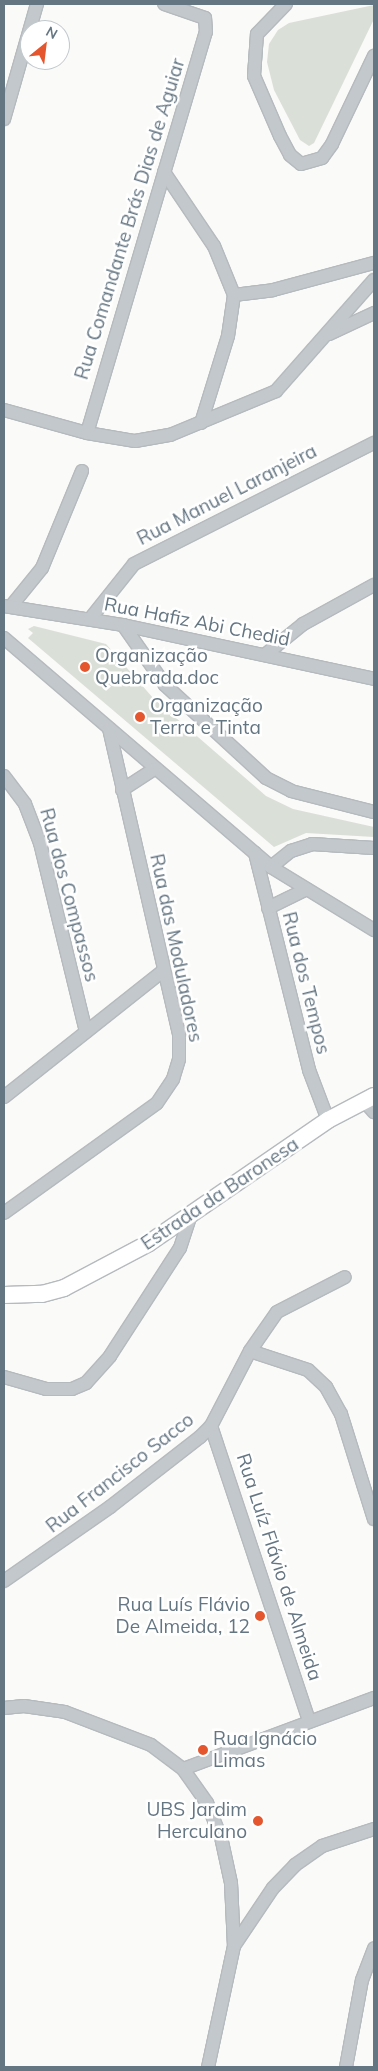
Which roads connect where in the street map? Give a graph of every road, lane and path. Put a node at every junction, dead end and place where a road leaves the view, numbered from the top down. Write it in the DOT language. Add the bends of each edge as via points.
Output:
graph roads {
  1 [pos="37,4"];
  2 [pos="164,4"];
  3 [pos="286,4"];
  4 [pos="374,56"];
  5 [pos="4,120"];
  6 [pos="164,172"];
  7 [pos="374,262"];
  8 [pos="374,280"];
  9 [pos="234,295"];
  10 [pos="374,313"];
  11 [pos="324,336"];
  12 [pos="4,410"];
  13 [pos="201,423"];
  14 [pos="87,433"];
  15 [pos="374,443"];
  16 [pos="82,471"];
  17 [pos="374,585"];
  18 [pos="8,605"];
  19 [pos="90,619"];
  20 [pos="122,625"];
  21 [pos="4,638"];
  22 [pos="266,654"];
  23 [pos="374,679"];
  24 [pos="109,729"];
  25 [pos="154,769"];
  26 [pos="4,776"];
  27 [pos="122,790"];
  28 [pos="374,812"];
  29 [pos="374,848"];
  30 [pos="255,853"];
  31 [pos="271,866"];
  32 [pos="307,888"];
  33 [pos="268,908"];
  34 [pos="374,930"];
  35 [pos="163,971"];
  36 [pos="86,1031"];
  37 [pos="4,1097"];
  38 [pos="371,1103"];
  39 [pos="328,1120"];
  40 [pos="4,1213"];
  41 [pos="190,1218"];
  42 [pos="345,1277"];
  43 [pos="4,1295"];
  44 [pos="250,1351"];
  45 [pos="4,1377"];
  46 [pos="211,1426"];
  47 [pos="374,1519"];
  48 [pos="4,1581"];
  49 [pos="374,1698"];
  50 [pos="4,1708"];
  51 [pos="309,1720"];
  52 [pos="183,1769"];
  53 [pos="374,1830"];
  54 [pos="234,1946"];
  55 [pos="374,1948"];
  56 [pos="208,2067"];
  57 [pos="346,2067"];
  1 -- 5 [label="street"];
  2 -- 6 [label="street, Rua Comandante Brás Dias de Aguiar" via="208,21"];
  3 -- 4 [label="street" via="257,34 254,76 280,136 290,154 301,164 322,158 332,144"];
  6 -- 9 [label="street" via="214,246"];
  6 -- 14 [label="street, Rua Comandante Brás Dias de Aguiar"];
  7 -- 9 [label="street" via="273,290"];
  8 -- 11 [label="street"];
  9 -- 13 [label="street" via="228,336"];
  10 -- 11 [label="street"];
  11 -- 13 [label="street" via="276,391"];
  12 -- 14 [label="street"];
  13 -- 14 [label="street" via="149,441"];
  15 -- 19 [label="street, Rua Manuel Laranjeira" via="134,564"];
  16 -- 18 [label="street" via="42,568"];
  17 -- 22 [label="street" via="303,624"];
  18 -- 19 [label="street, Rua Hafiz Abi Chedid"];
  19 -- 20 [label="street, Rua Hafiz Abi Chedid"];
  20 -- 22 [label="street, Rua Hafiz Abi Chedid"];
  20 -- 28 [label="street" via="165,685 266,778 291,791"];
  21 -- 24 [label="street"];
  22 -- 23 [label="street, Rua Hafiz Abi Chedid"];
  24 -- 25 [label="street"];
  24 -- 27 [label="street, Rua das Moduladores"];
  25 -- 27 [label="street"];
  25 -- 30 [label="street"];
  26 -- 36 [label="street, Rua dos Compassos" via="25,804 40,843"];
  27 -- 35 [label="street, Rua das Moduladores"];
  29 -- 31 [label="street" via="312,844 291,851"];
  30 -- 31 [label="street"];
  30 -- 33 [label="street, Rua dos Tempos"];
  31 -- 32 [label="street"];
  32 -- 33 [label="street"];
  32 -- 34 [label="street"];
  33 -- 39 [label="street, Rua dos Tempos" via="309,1070"];
  35 -- 36 [label="street"];
  35 -- 40 [label="street, Rua das Moduladores" via="178,1034 179,1059 173,1079 157,1103"];
  36 -- 37 [label="street"];
  38 -- 39 [label="main road, Estrada da Baronesa"];
  39 -- 41 [label="main road, Estrada da Baronesa"];
  41 -- 43 [label="main road, Estrada da Baronesa" via="64,1288 42,1294"];
  41 -- 45 [label="street" via="180,1248 110,1356 86,1383 72,1389 46,1389"];
  42 -- 44 [label="street, Rua Francisco Sacco" via="277,1312"];
  44 -- 46 [label="street, Rua Francisco Sacco"];
  44 -- 47 [label="street" via="308,1370 326,1386 341,1414"];
  46 -- 48 [label="street, Rua Francisco Sacco" via="110,1508"];
  46 -- 51 [label="street, Rua Luíz Flávio de Almeida"];
  49 -- 51 [label="street"];
  50 -- 52 [label="street" via="24,1706 65,1712 151,1745"];
  51 -- 52 [label="street"];
  52 -- 54 [label="street" via="207,1803 221,1837 231,1883"];
  53 -- 54 [label="street" via="322,1846 295,1865 273,1888"];
  54 -- 56 [label="street"];
  55 -- 57 [label="street" via="360,1989"];
}
